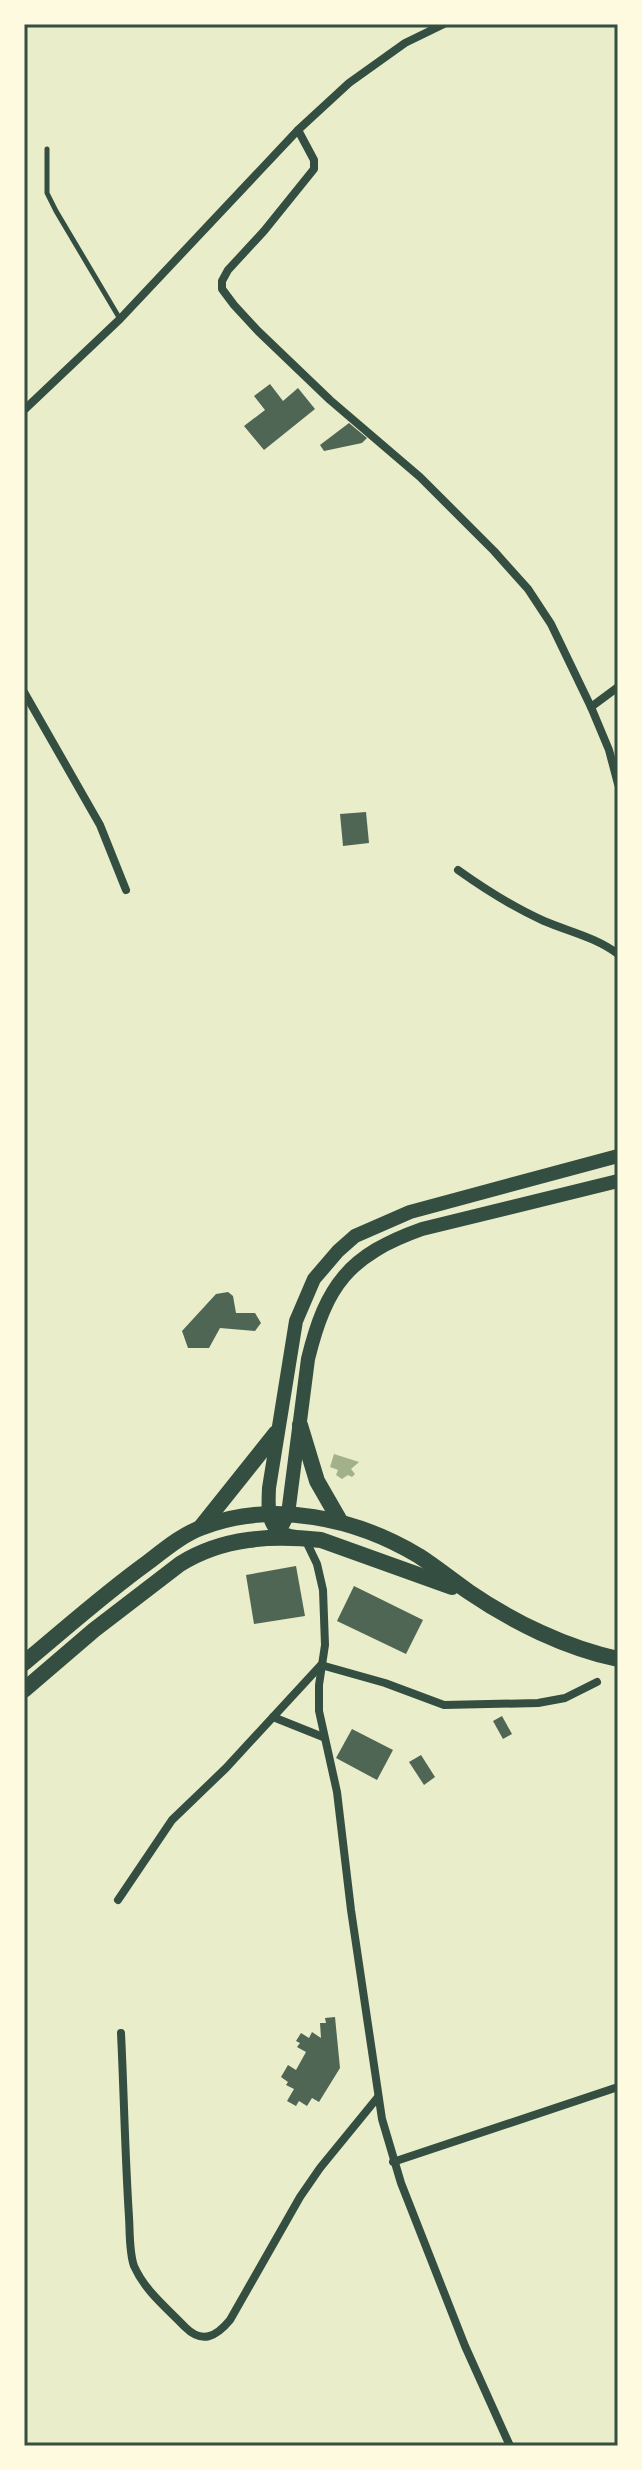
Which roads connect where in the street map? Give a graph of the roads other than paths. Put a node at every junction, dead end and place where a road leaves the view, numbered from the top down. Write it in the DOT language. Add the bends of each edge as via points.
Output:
graph roads {
  1 [pos="444,24"];
  2 [pos="298,130"];
  3 [pos="47,149"];
  4 [pos="120,319"];
  5 [pos="24,410"];
  6 [pos="618,687"];
  7 [pos="24,692"];
  8 [pos="591,707"];
  9 [pos="618,784"];
  10 [pos="458,870"];
  11 [pos="126,890"];
  12 [pos="618,954"];
  13 [pos="618,1156"];
  14 [pos="618,1181"];
  15 [pos="300,1425"];
  16 [pos="276,1433"];
  17 [pos="267,1514"];
  18 [pos="288,1514"];
  19 [pos="340,1521"];
  20 [pos="201,1527"];
  21 [pos="271,1534"];
  22 [pos="305,1538"];
  23 [pos="471,1593"];
  24 [pos="618,1659"];
  25 [pos="24,1663"];
  26 [pos="321,1665"];
  27 [pos="597,1682"];
  28 [pos="24,1690"];
  29 [pos="273,1717"];
  30 [pos="323,1737"];
  31 [pos="118,1900"];
  32 [pos="121,2033"];
  33 [pos="618,2087"];
  34 [pos="378,2097"];
  35 [pos="393,2162"];
  36 [pos="510,2446"];
  1 -- 2 [label="street" via="364,71"];
  2 -- 4 [label="street"];
  2 -- 8 [label="street" via="314,169 228,270 222,289 258,331 420,477 518,577 551,624"];
  3 -- 4 [label="lane" via="47,193"];
  4 -- 5 [label="street"];
  6 -- 8 [label="street"];
  7 -- 11 [label="street" via="100,825"];
  8 -- 9 [label="street"];
  10 -- 12 [label="street" via="519,909"];
  13 -- 16 [label="street" via="442,1202 355,1236 326,1264 304,1298"];
  14 -- 15 [label="street" via="422,1229 366,1257 341,1279 322,1311 308,1359"];
  15 -- 18 [label="street"];
  15 -- 19 [label="main road" via="317,1481"];
  16 -- 17 [label="street"];
  16 -- 20 [label="main road"];
  17 -- 18 [label="main road"];
  17 -- 20 [label="main road"];
  17 -- 21 [label="street"];
  18 -- 19 [label="main road"];
  18 -- 21 [label="street"];
  19 -- 23 [label="main road" via="419,1556"];
  20 -- 25 [label="main road" via="114,1588"];
  21 -- 22 [label="main road"];
  21 -- 28 [label="main road" via="195,1555"];
  22 -- 23 [label="main road"];
  22 -- 26 [label="street" via="323,1590"];
  23 -- 24 [label="main road" via="551,1637"];
  26 -- 27 [label="street" via="444,1705 538,1703 565,1698"];
  26 -- 29 [label="street"];
  26 -- 30 [label="street"];
  29 -- 30 [label="street"];
  29 -- 31 [label="street" via="172,1820"];
  30 -- 34 [label="street" via="340,1810"];
  32 -- 34 [label="street" via="133,2261 148,2289 201,2338 221,2331 230,2320 300,2197"];
  33 -- 35 [label="street"];
  34 -- 35 [label="street"];
  35 -- 36 [label="street"];
}
